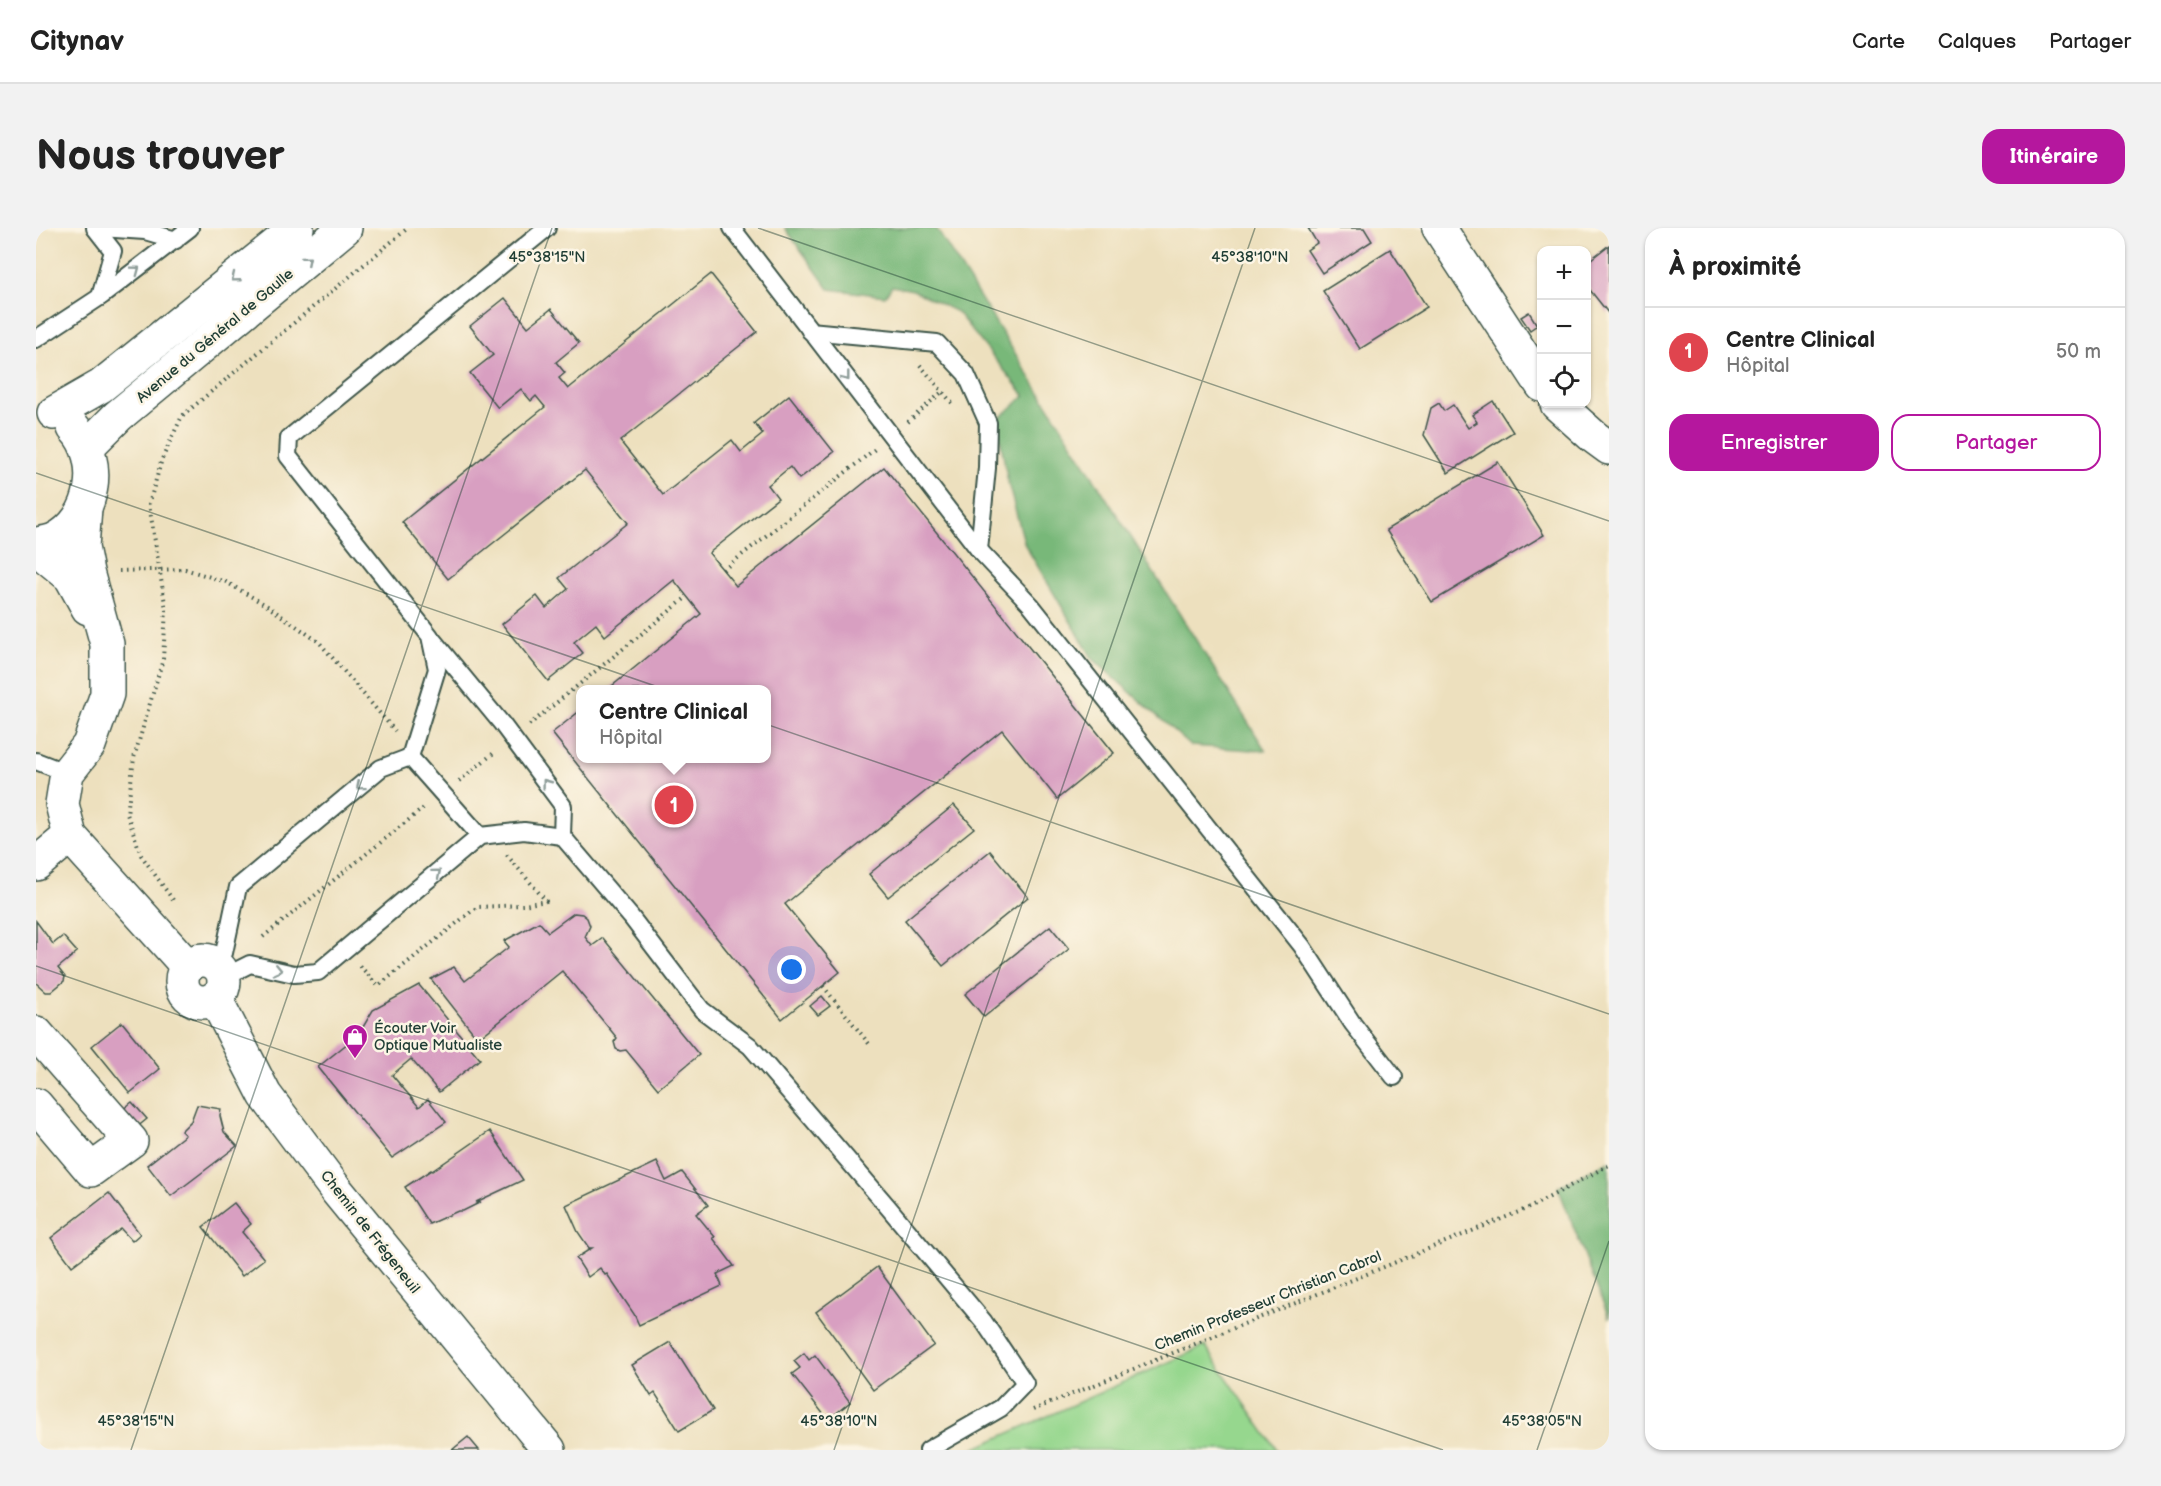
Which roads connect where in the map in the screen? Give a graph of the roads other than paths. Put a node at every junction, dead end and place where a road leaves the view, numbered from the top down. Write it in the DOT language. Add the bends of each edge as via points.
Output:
graph roads {
  1 [pos="95,228"];
  2 [pos="100,228"];
  3 [pos="190,228"];
  4 [pos="297,228"];
  5 [pos="345,228"];
  6 [pos="547,228"];
  7 [pos="732,228"];
  8 [pos="1439,228"];
  9 [pos="176,240"];
  10 [pos="100,297"];
  11 [pos="810,331"];
  12 [pos="36,339"];
  13 [pos="1537,377"];
  14 [pos="1561,408"];
  15 [pos="45,411"];
  16 [pos="87,447"];
  17 [pos="1609,448"];
  18 [pos="85,508"];
  19 [pos="36,546"];
  20 [pos="979,550"];
  21 [pos="430,636"];
  22 [pos="107,644"];
  23 [pos="410,757"];
  24 [pos="36,761"];
  25 [pos="67,773"];
  26 [pos="70,836"];
  27 [pos="480,836"];
  28 [pos="562,836"];
  29 [pos="36,864"];
  30 [pos="209,976"];
  31 [pos="36,1033"];
  32 [pos="1394,1077"];
  33 [pos="36,1105"];
  34 [pos="549,1450"];
  35 [pos="928,1450"];
  1 -- 10 [label="lane" via="113,251"];
  2 -- 9 [label="lane" via="145,231"];
  3 -- 9 [label="lane"];
  4 -- 15 [label="street, one-way" via="100,386"];
  16 -- 5 [label="street, Avenue du Général de Gaulle, one-way" via="118,416"];
  6 -- 21 [label="lane" via="289,438 288,456"];
  7 -- 11 [label="lane"];
  8 -- 13 [label="street"];
  10 -- 9 [label="lane, one-way"];
  10 -- 12 [label="lane"];
  11 -- 20 [label="lane, one-way"];
  11 -- 20 [label="lane" via="937,343 966,374 988,423"];
  14 -- 17 [label="street"];
  15 -- 16 [label="street" via="68,422"];
  16 -- 18 [label="street, Chemin de Frégeneuil" via="92,489"];
  18 -- 19 [label="street" via="72,526 54,540"];
  18 -- 22 [label="street, Chemin de Frégeneuil" via="82,547"];
  19 -- 22 [label="street, Chemin de Frégeneuil" via="71,577"];
  20 -- 32 [label="lane" via="1031,605 1302,946 1353,1024"];
  21 -- 23 [label="lane" via="437,669"];
  28 -- 21 [label="lane, one-way" via="563,806"];
  22 -- 25 [label="street, Chemin de Frégeneuil" via="106,693 89,745"];
  23 -- 27 [label="lane"];
  23 -- 30 [label="lane, one-way" via="381,768 238,887 224,953"];
  24 -- 25 [label="lane"];
  25 -- 26 [label="street, Chemin de Frégeneuil" via="62,804"];
  26 -- 29 [label="street"];
  26 -- 30 [label="street, Chemin de Frégeneuil"];
  27 -- 28 [label="lane" via="524,831"];
  30 -- 27 [label="lane, one-way" via="250,964 294,974 318,972"];
  28 -- 35 [label="lane" via="702,1010 750,1046 881,1198 984,1322 1025,1383 1001,1408"];
  30 -- 34 [label="street, Chemin de Frégeneuil" via="265,1095 402,1273"];
  31 -- 33 [label="street" via="131,1141 91,1170"];
}
